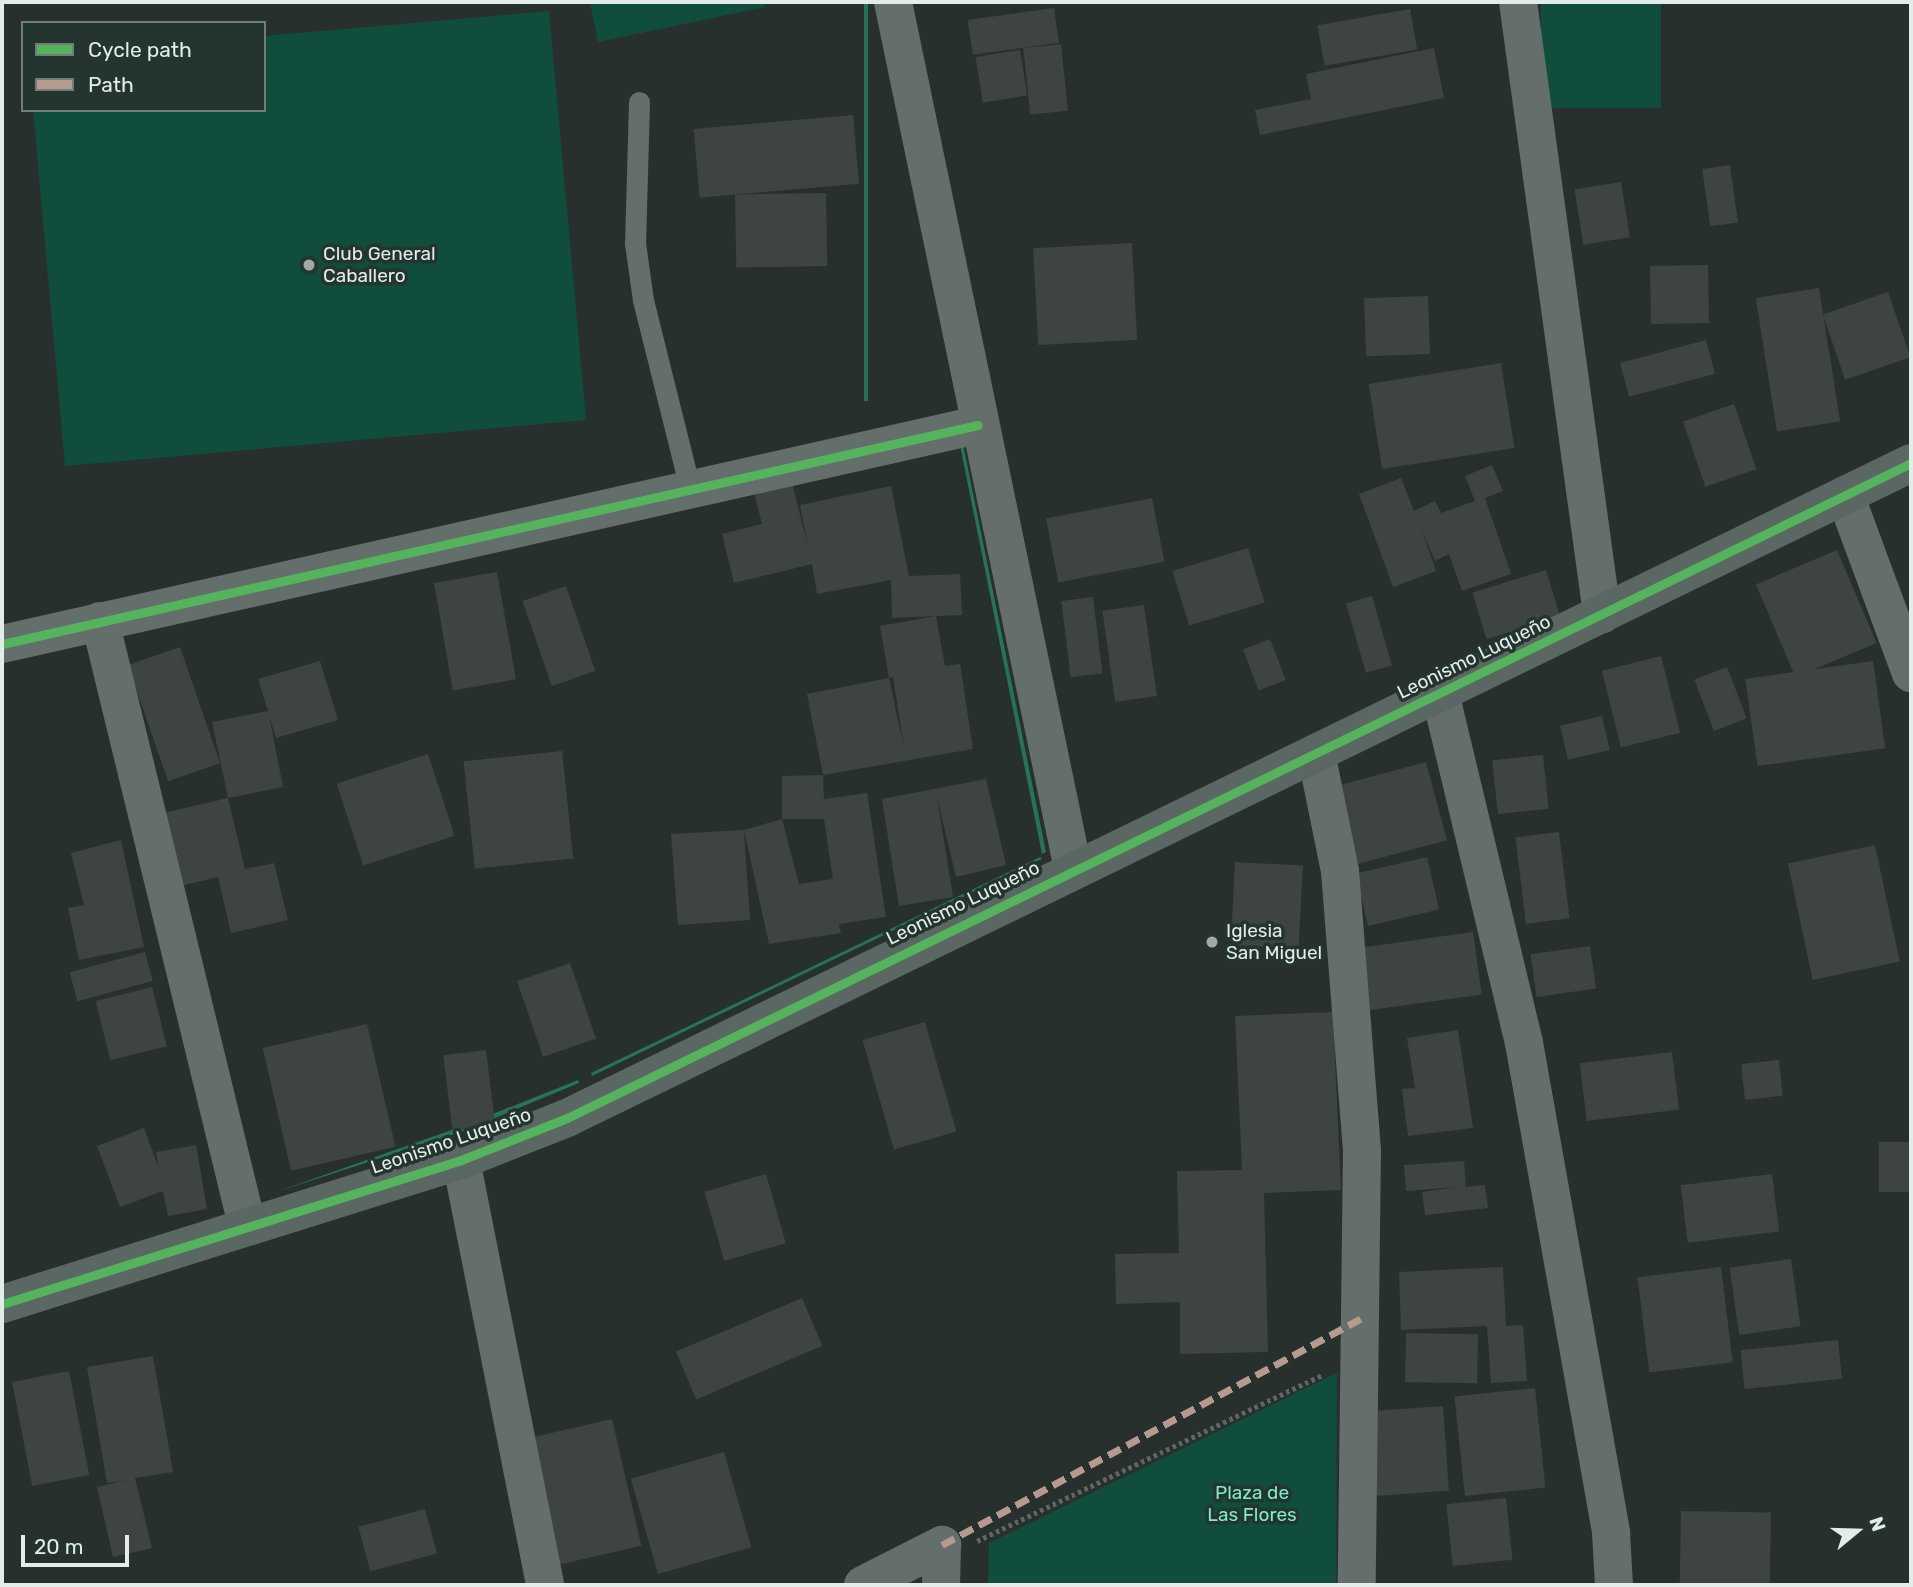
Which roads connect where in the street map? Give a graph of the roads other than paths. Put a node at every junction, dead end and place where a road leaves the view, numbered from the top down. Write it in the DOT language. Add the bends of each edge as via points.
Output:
graph roads {
  1 [pos="893,2"];
  2 [pos="1518,2"];
  3 [pos="639,102"];
  4 [pos="978,425"];
  5 [pos="1911,463"];
  6 [pos="690,489"];
  7 [pos="1845,495"];
  8 [pos="1602,614"];
  9 [pos="100,621"];
  10 [pos="2,645"];
  11 [pos="1911,673"];
  12 [pos="1440,693"];
  13 [pos="1316,753"];
  14 [pos="1073,869"];
  15 [pos="461,1160"];
  16 [pos="247,1225"];
  17 [pos="2,1304"];
  18 [pos="545,1585"];
  19 [pos="863,1585"];
  20 [pos="941,1585"];
  21 [pos="1357,1585"];
  22 [pos="1614,1585"];
  1 -- 4 [label="street"];
  2 -- 8 [label="street"];
  3 -- 6 [label="lane" via="635,243 643,300"];
  4 -- 6 [label="street"];
  4 -- 14 [label="street"];
  5 -- 7 [label="street, Leonismo Luqueño"];
  6 -- 9 [label="street"];
  7 -- 8 [label="street, Leonismo Luqueño"];
  7 -- 11 [label="street"];
  8 -- 12 [label="street, Leonismo Luqueño"];
  9 -- 10 [label="street"];
  9 -- 16 [label="street"];
  12 -- 13 [label="street, Leonismo Luqueño"];
  12 -- 22 [label="street" via="1524,1043 1611,1532"];
  13 -- 14 [label="street, Leonismo Luqueño"];
  13 -- 21 [label="street" via="1340,871 1362,1150"];
  14 -- 15 [label="street, Leonismo Luqueño" via="567,1118"];
  15 -- 16 [label="street, Leonismo Luqueño"];
  15 -- 18 [label="street"];
  16 -- 17 [label="street, Leonismo Luqueño"];
  19 -- 20 [label="street" via="942,1545"];
}
